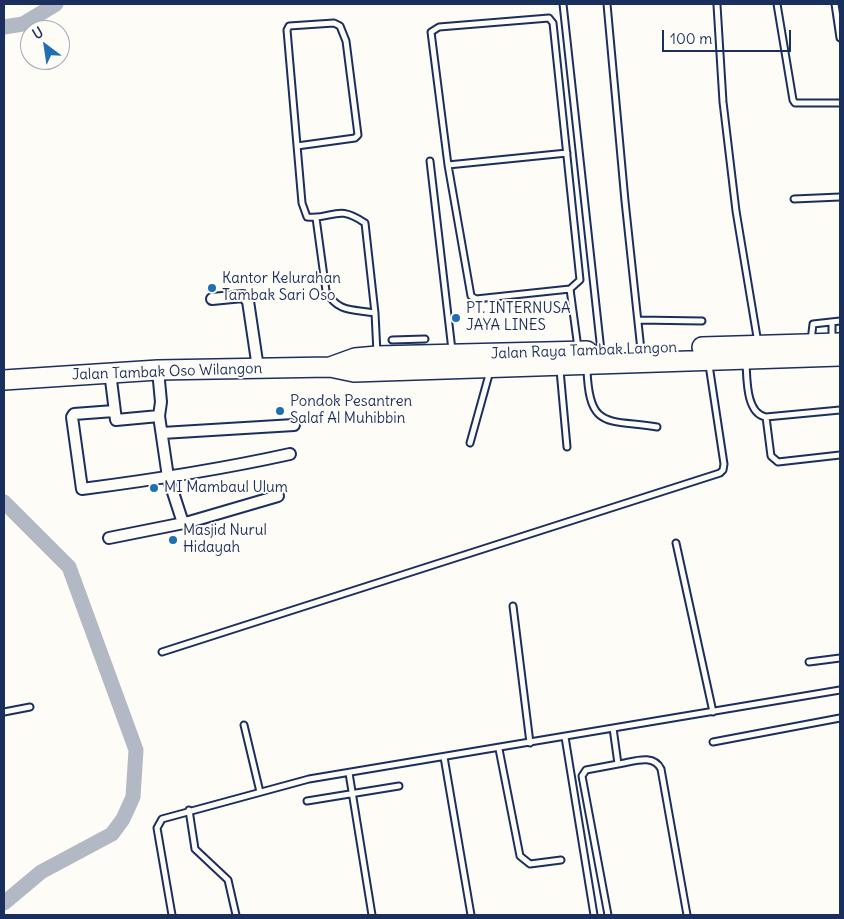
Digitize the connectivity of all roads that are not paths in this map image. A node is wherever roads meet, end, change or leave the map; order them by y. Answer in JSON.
{"nodes":[{"id":1,"x":563,"y":4,"type":"edge"},
{"id":2,"x":607,"y":4,"type":"edge"},
{"id":3,"x":777,"y":4,"type":"edge"},
{"id":4,"x":835,"y":4,"type":"edge"},
{"id":5,"x":717,"y":5,"type":"dead end"},
{"id":6,"x":840,"y":38,"type":"edge"},
{"id":7,"x":840,"y":103,"type":"edge"},
{"id":8,"x":297,"y":146,"type":"junction"},
{"id":9,"x":567,"y":153,"type":"junction"},
{"id":10,"x":430,"y":162,"type":"dead end"},
{"id":11,"x":448,"y":165,"type":"junction"},
{"id":12,"x":840,"y":197,"type":"edge"},
{"id":13,"x":794,"y":199,"type":"dead end"},
{"id":14,"x":316,"y":218,"type":"junction"},
{"id":15,"x":570,"y":289,"type":"junction"},
{"id":16,"x":212,"y":299,"type":"dead end"},
{"id":17,"x":375,"y":313,"type":"junction"},
{"id":18,"x":638,"y":320,"type":"junction"},
{"id":19,"x":702,"y":321,"type":"dead end"},
{"id":20,"x":840,"y":321,"type":"edge"},
{"id":21,"x":832,"y":322,"type":"junction"},
{"id":22,"x":392,"y":340,"type":"dead end"},
{"id":23,"x":426,"y":340,"type":"dead end"},
{"id":24,"x":811,"y":344,"type":"junction"},
{"id":25,"x":641,"y":350,"type":"junction"},
{"id":26,"x":835,"y":350,"type":"edge"},
{"id":27,"x":750,"y":351,"type":"junction"},
{"id":28,"x":707,"y":353,"type":"junction"},
{"id":29,"x":586,"y":356,"type":"junction"},
{"id":30,"x":453,"y":362,"type":"junction"},
{"id":31,"x":378,"y":364,"type":"junction"},
{"id":32,"x":560,"y":364,"type":"junction"},
{"id":33,"x":491,"y":367,"type":"junction"},
{"id":34,"x":258,"y":368,"type":"junction"},
{"id":35,"x":158,"y":370,"type":"junction"},
{"id":36,"x":110,"y":372,"type":"junction"},
{"id":37,"x":10,"y":380,"type":"edge"},
{"id":38,"x":840,"y":410,"type":"edge"},
{"id":39,"x":114,"y":411,"type":"junction"},
{"id":40,"x":159,"y":416,"type":"junction"},
{"id":41,"x":766,"y":417,"type":"junction"},
{"id":42,"x":294,"y":425,"type":"dead end"},
{"id":43,"x":657,"y":427,"type":"dead end"},
{"id":44,"x":162,"y":433,"type":"junction"},
{"id":45,"x":470,"y":443,"type":"dead end"},
{"id":46,"x":567,"y":447,"type":"dead end"},
{"id":47,"x":290,"y":454,"type":"dead end"},
{"id":48,"x":840,"y":455,"type":"edge"},
{"id":49,"x":168,"y":477,"type":"junction"},
{"id":50,"x":278,"y":496,"type":"dead end"},
{"id":51,"x":182,"y":523,"type":"junction"},
{"id":52,"x":109,"y":538,"type":"dead end"},
{"id":53,"x":676,"y":543,"type":"dead end"},
{"id":54,"x":513,"y":606,"type":"dead end"},
{"id":55,"x":162,"y":652,"type":"dead end"},
{"id":56,"x":840,"y":658,"type":"edge"},
{"id":57,"x":809,"y":662,"type":"dead end"},
{"id":58,"x":840,"y":690,"type":"edge"},
{"id":59,"x":30,"y":708,"type":"dead end"},
{"id":60,"x":4,"y":712,"type":"edge"},
{"id":61,"x":713,"y":712,"type":"junction"},
{"id":62,"x":840,"y":718,"type":"edge"},
{"id":63,"x":244,"y":725,"type":"dead end"},
{"id":64,"x":613,"y":728,"type":"junction"},
{"id":65,"x":565,"y":737,"type":"junction"},
{"id":66,"x":713,"y":742,"type":"dead end"},
{"id":67,"x":530,"y":743,"type":"junction"},
{"id":68,"x":499,"y":749,"type":"junction"},
{"id":69,"x":444,"y":757,"type":"junction"},
{"id":70,"x":618,"y":764,"type":"junction"},
{"id":71,"x":349,"y":773,"type":"junction"},
{"id":72,"x":399,"y":786,"type":"dead end"},
{"id":73,"x":260,"y":792,"type":"junction"},
{"id":74,"x":352,"y":792,"type":"junction"},
{"id":75,"x":307,"y":800,"type":"dead end"},
{"id":76,"x":189,"y":810,"type":"junction"},
{"id":77,"x":561,"y":860,"type":"dead end"},
{"id":78,"x":172,"y":915,"type":"edge"},
{"id":79,"x":236,"y":915,"type":"edge"},
{"id":80,"x":372,"y":915,"type":"edge"},
{"id":81,"x":471,"y":915,"type":"edge"},
{"id":82,"x":594,"y":915,"type":"edge"},
{"id":83,"x":608,"y":915,"type":"edge"},
{"id":84,"x":687,"y":915,"type":"edge"}],
"edges":[{"from":1,"to":29,"type":"lane"},
{"from":2,"to":18,"type":"lane"},
{"from":3,"to":7,"type":"lane"},
{"from":4,"to":6,"type":"lane"},
{"from":5,"to":27,"type":"lane"},
{"from":8,"to":8,"type":"lane"},
{"from":8,"to":14,"type":"lane"},
{"from":9,"to":11,"type":"lane"},
{"from":9,"to":11,"type":"lane"},
{"from":9,"to":15,"type":"lane"},
{"from":10,"to":30,"type":"lane"},
{"from":11,"to":15,"type":"lane"},
{"from":12,"to":13,"type":"lane"},
{"from":14,"to":17,"type":"lane"},
{"from":14,"to":17,"type":"lane"},
{"from":15,"to":29,"type":"lane"},
{"from":16,"to":34,"type":"street"},
{"from":17,"to":31,"type":"lane"},
{"from":18,"to":19,"type":"lane"},
{"from":18,"to":25,"type":"lane"},
{"from":20,"to":21,"type":"lane"},
{"from":21,"to":24,"type":"lane"},
{"from":21,"to":26,"type":"lane"},
{"from":22,"to":23,"type":"lane"},
{"from":24,"to":26,"type":"highway"},
{"from":24,"to":27,"type":"highway"},
{"from":25,"to":28,"type":"highway","name":"Jalan Raya Tambak Langon"},
{"from":25,"to":29,"type":"highway","name":"Jalan Raya Tambak Langon"},
{"from":26,"to":27,"type":"highway"},
{"from":27,"to":28,"type":"highway"},
{"from":27,"to":41,"type":"lane"},
{"from":28,"to":29,"type":"highway"},
{"from":28,"to":55,"type":"lane"},
{"from":29,"to":30,"type":"highway","name":"Jalan Raya Tambak Langon"},
{"from":29,"to":32,"type":"highway"},
{"from":29,"to":43,"type":"lane"},
{"from":30,"to":31,"type":"highway","name":"Jalan Tambak Oso Wilangon"},
{"from":30,"to":33,"type":"highway"},
{"from":31,"to":34,"type":"highway","name":"Jalan Tambak Oso Wilangon"},
{"from":32,"to":33,"type":"highway"},
{"from":32,"to":46,"type":"lane"},
{"from":33,"to":45,"type":"lane"},
{"from":34,"to":35,"type":"highway","name":"Jalan Tambak Oso Wilangon"},
{"from":35,"to":36,"type":"highway","name":"Jalan Tambak Oso Wilangon"},
{"from":35,"to":40,"type":"street"},
{"from":36,"to":37,"type":"highway","name":"Jalan Tambak Oso Wilangon"},
{"from":36,"to":39,"type":"street"},
{"from":38,"to":41,"type":"lane"},
{"from":39,"to":40,"type":"street"},
{"from":39,"to":49,"type":"street"},
{"from":40,"to":44,"type":"street"},
{"from":41,"to":48,"type":"lane"},
{"from":42,"to":44,"type":"street"},
{"from":44,"to":49,"type":"street"},
{"from":47,"to":49,"type":"street"},
{"from":49,"to":51,"type":"street"},
{"from":50,"to":51,"type":"street"},
{"from":51,"to":52,"type":"street"},
{"from":53,"to":61,"type":"lane"},
{"from":54,"to":67,"type":"lane"},
{"from":56,"to":57,"type":"lane"},
{"from":58,"to":61,"type":"lane"},
{"from":59,"to":60,"type":"lane"},
{"from":61,"to":64,"type":"lane"},
{"from":62,"to":66,"type":"lane"},
{"from":63,"to":73,"type":"lane"},
{"from":64,"to":65,"type":"lane"},
{"from":64,"to":70,"type":"lane"},
{"from":65,"to":67,"type":"lane"},
{"from":65,"to":82,"type":"lane"},
{"from":67,"to":68,"type":"lane"},
{"from":68,"to":69,"type":"lane"},
{"from":68,"to":77,"type":"lane"},
{"from":69,"to":71,"type":"lane"},
{"from":69,"to":81,"type":"lane"},
{"from":70,"to":83,"type":"lane"},
{"from":70,"to":84,"type":"lane"},
{"from":71,"to":73,"type":"lane"},
{"from":71,"to":74,"type":"lane"},
{"from":72,"to":74,"type":"lane"},
{"from":73,"to":76,"type":"lane"},
{"from":74,"to":75,"type":"lane"},
{"from":74,"to":80,"type":"lane"},
{"from":76,"to":78,"type":"lane"},
{"from":76,"to":79,"type":"lane"}]}
